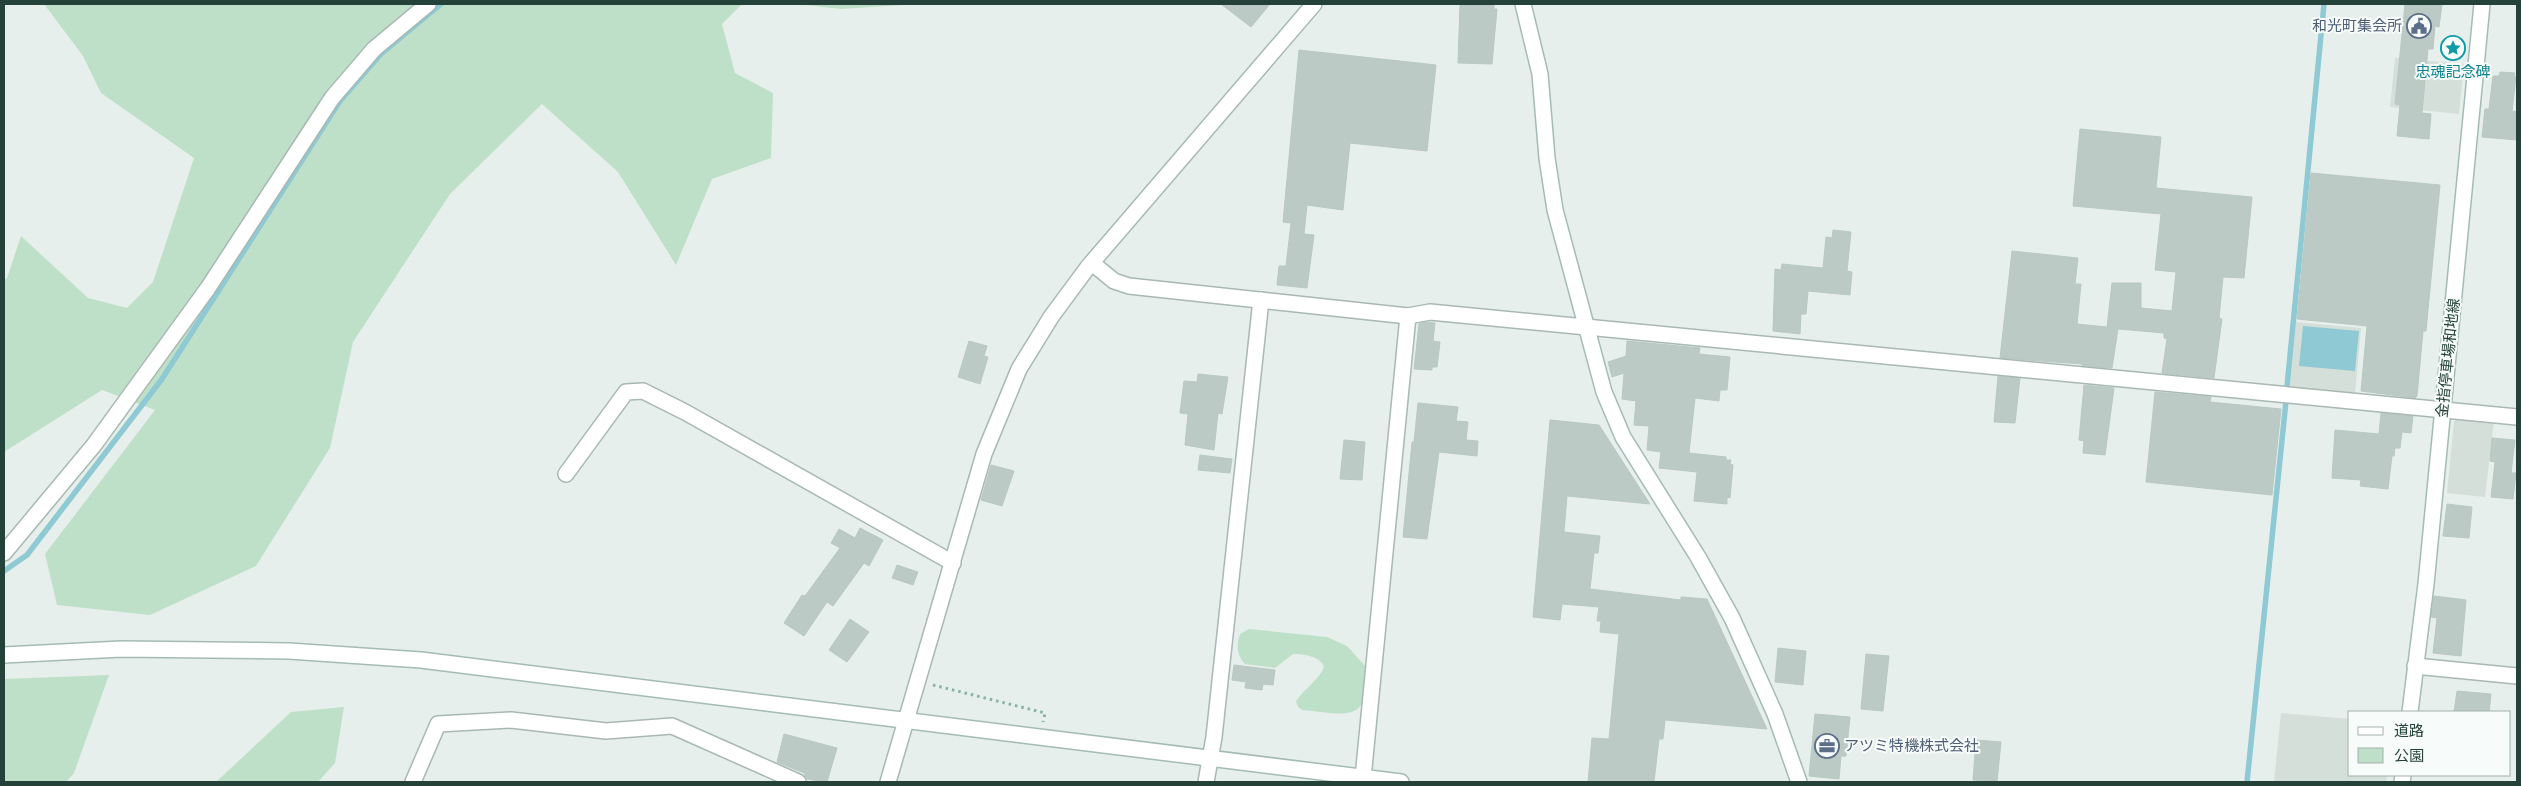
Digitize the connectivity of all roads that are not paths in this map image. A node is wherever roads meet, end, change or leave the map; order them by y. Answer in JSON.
{"nodes":[{"id":1,"x":428,"y":4,"type":"edge"},
{"id":2,"x":1314,"y":4,"type":"edge"},
{"id":3,"x":1523,"y":4,"type":"edge"},
{"id":4,"x":2482,"y":4,"type":"edge"},
{"id":5,"x":1092,"y":263,"type":"junction"},
{"id":6,"x":1261,"y":300,"type":"junction"},
{"id":7,"x":1408,"y":316,"type":"junction"},
{"id":8,"x":1585,"y":328,"type":"junction"},
{"id":9,"x":2443,"y":409,"type":"junction"},
{"id":10,"x":2517,"y":417,"type":"edge"},
{"id":11,"x":566,"y":474,"type":"dead end"},
{"id":12,"x":4,"y":553,"type":"edge"},
{"id":13,"x":953,"y":563,"type":"junction"},
{"id":14,"x":4,"y":655,"type":"edge"},
{"id":15,"x":2415,"y":666,"type":"junction"},
{"id":16,"x":2517,"y":676,"type":"edge"},
{"id":17,"x":2410,"y":711,"type":"edge"},
{"id":18,"x":907,"y":720,"type":"junction"},
{"id":19,"x":1210,"y":758,"type":"junction"},
{"id":20,"x":1363,"y":778,"type":"junction"},
{"id":21,"x":413,"y":782,"type":"edge"},
{"id":22,"x":798,"y":782,"type":"edge"},
{"id":23,"x":888,"y":782,"type":"edge"},
{"id":24,"x":1206,"y":782,"type":"edge"},
{"id":25,"x":1401,"y":782,"type":"edge"},
{"id":26,"x":1799,"y":782,"type":"edge"}],
"edges":[{"from":1,"to":12,"type":"street"},
{"from":2,"to":5,"type":"street"},
{"from":3,"to":8,"type":"street"},
{"from":4,"to":9,"type":"street","name":"金指停車場和地線"},
{"from":5,"to":6,"type":"street"},
{"from":5,"to":13,"type":"street"},
{"from":6,"to":7,"type":"street"},
{"from":6,"to":19,"type":"street"},
{"from":7,"to":8,"type":"street"},
{"from":7,"to":20,"type":"street"},
{"from":8,"to":9,"type":"street"},
{"from":8,"to":26,"type":"street"},
{"from":9,"to":10,"type":"street"},
{"from":9,"to":15,"type":"street","name":"金指停車場和地線"},
{"from":11,"to":13,"type":"street"},
{"from":13,"to":18,"type":"street"},
{"from":14,"to":18,"type":"street"},
{"from":15,"to":16,"type":"street"},
{"from":15,"to":17,"type":"street","name":"金指停車場和地線"},
{"from":18,"to":19,"type":"street"},
{"from":18,"to":23,"type":"street"},
{"from":19,"to":20,"type":"street"},
{"from":19,"to":24,"type":"street"},
{"from":20,"to":25,"type":"street"},
{"from":21,"to":22,"type":"street"}]}
